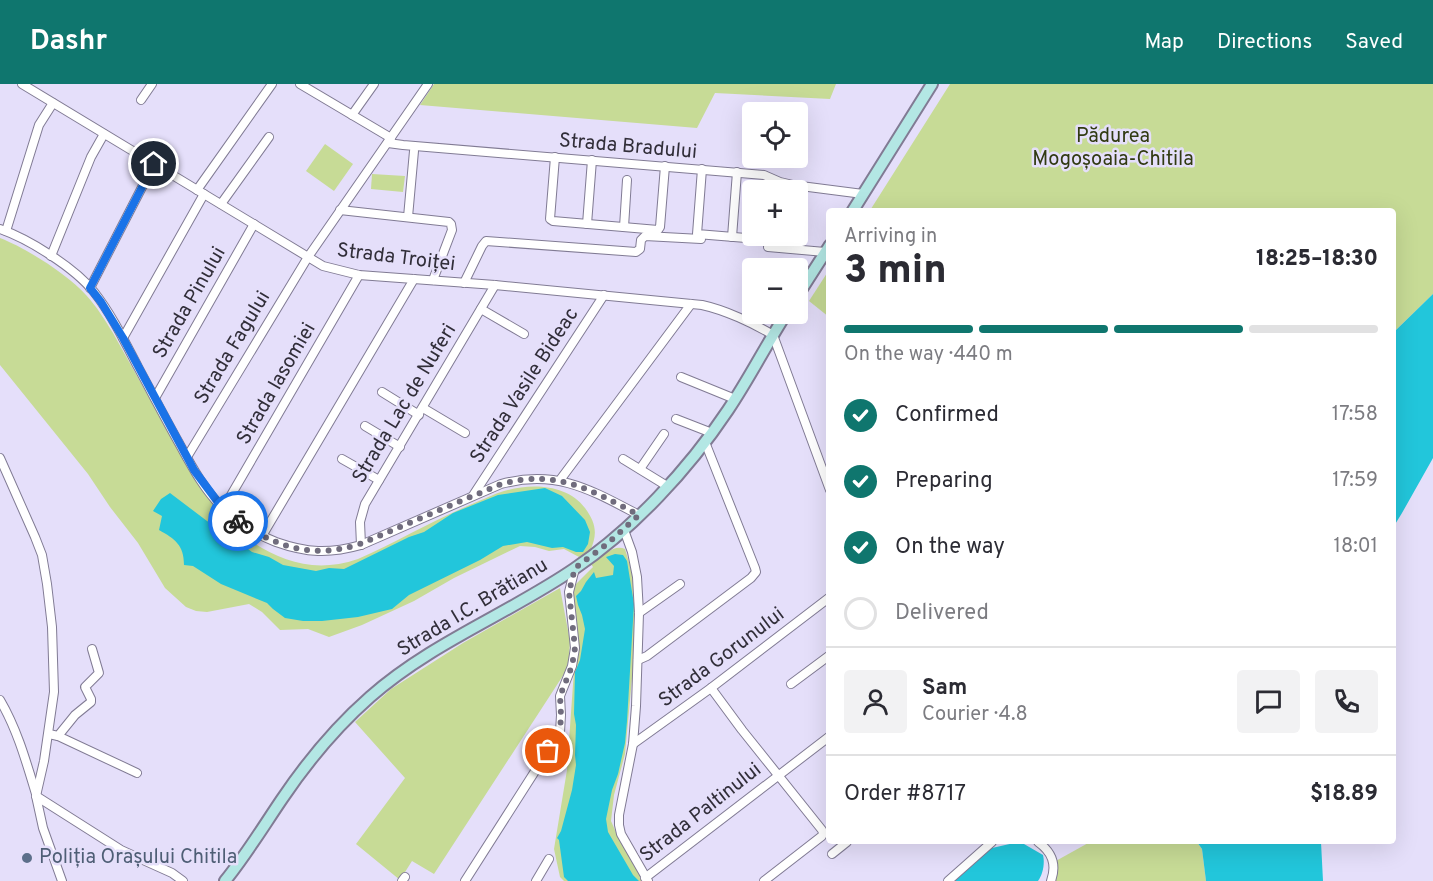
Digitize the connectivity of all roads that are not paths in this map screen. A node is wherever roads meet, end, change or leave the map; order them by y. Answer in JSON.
{"nodes":[{"id":1,"x":22,"y":84,"type":"edge"},
{"id":2,"x":152,"y":84,"type":"edge"},
{"id":3,"x":272,"y":84,"type":"edge"},
{"id":4,"x":300,"y":84,"type":"edge"},
{"id":5,"x":374,"y":84,"type":"edge"},
{"id":6,"x":428,"y":84,"type":"edge"},
{"id":7,"x":932,"y":84,"type":"edge"},
{"id":8,"x":141,"y":100,"type":"dead end"},
{"id":9,"x":53,"y":103,"type":"junction"},
{"id":10,"x":352,"y":116,"type":"junction"},
{"id":11,"x":104,"y":134,"type":"junction"},
{"id":12,"x":269,"y":137,"type":"dead end"},
{"id":13,"x":389,"y":140,"type":"junction"},
{"id":14,"x":414,"y":151,"type":"dead end"},
{"id":15,"x":555,"y":157,"type":"junction"},
{"id":16,"x":592,"y":160,"type":"junction"},
{"id":17,"x":154,"y":164,"type":"junction"},
{"id":18,"x":665,"y":166,"type":"junction"},
{"id":19,"x":702,"y":169,"type":"junction"},
{"id":20,"x":737,"y":172,"type":"junction"},
{"id":21,"x":627,"y":180,"type":"dead end"},
{"id":22,"x":201,"y":192,"type":"junction"},
{"id":23,"x":863,"y":194,"type":"junction"},
{"id":24,"x":221,"y":204,"type":"junction"},
{"id":25,"x":854,"y":208,"type":"edge"},
{"id":26,"x":339,"y":210,"type":"junction"},
{"id":27,"x":408,"y":217,"type":"junction"},
{"id":28,"x":254,"y":224,"type":"junction"},
{"id":29,"x":587,"y":224,"type":"junction"},
{"id":30,"x":624,"y":227,"type":"junction"},
{"id":31,"x":3,"y":230,"type":"edge"},
{"id":32,"x":732,"y":237,"type":"junction"},
{"id":33,"x":742,"y":238,"type":"edge"},
{"id":34,"x":701,"y":239,"type":"dead end"},
{"id":35,"x":768,"y":247,"type":"dead end"},
{"id":36,"x":826,"y":249,"type":"edge"},
{"id":37,"x":826,"y":251,"type":"edge"},
{"id":38,"x":51,"y":256,"type":"junction"},
{"id":39,"x":308,"y":257,"type":"junction"},
{"id":40,"x":359,"y":274,"type":"junction"},
{"id":41,"x":414,"y":279,"type":"junction"},
{"id":42,"x":808,"y":279,"type":"edge"},
{"id":43,"x":433,"y":280,"type":"junction"},
{"id":44,"x":464,"y":283,"type":"junction"},
{"id":45,"x":495,"y":285,"type":"junction"},
{"id":46,"x":90,"y":288,"type":"junction"},
{"id":47,"x":604,"y":295,"type":"junction"},
{"id":48,"x":691,"y":304,"type":"junction"},
{"id":49,"x":481,"y":309,"type":"junction"},
{"id":50,"x":780,"y":324,"type":"edge"},
{"id":51,"x":524,"y":334,"type":"dead end"},
{"id":52,"x":773,"y":335,"type":"junction"},
{"id":53,"x":123,"y":338,"type":"junction"},
{"id":54,"x":681,"y":377,"type":"dead end"},
{"id":55,"x":382,"y":392,"type":"dead end"},
{"id":56,"x":154,"y":398,"type":"junction"},
{"id":57,"x":735,"y":399,"type":"junction"},
{"id":58,"x":421,"y":411,"type":"junction"},
{"id":59,"x":676,"y":419,"type":"dead end"},
{"id":60,"x":365,"y":426,"type":"dead end"},
{"id":61,"x":465,"y":433,"type":"dead end"},
{"id":62,"x":712,"y":433,"type":"junction"},
{"id":63,"x":664,"y":434,"type":"dead end"},
{"id":64,"x":705,"y":442,"type":"junction"},
{"id":65,"x":399,"y":447,"type":"junction"},
{"id":66,"x":187,"y":457,"type":"junction"},
{"id":67,"x":0,"y":458,"type":"edge"},
{"id":68,"x":342,"y":459,"type":"dead end"},
{"id":69,"x":623,"y":459,"type":"dead end"},
{"id":70,"x":640,"y":469,"type":"junction"},
{"id":71,"x":826,"y":479,"type":"edge"},
{"id":72,"x":379,"y":480,"type":"junction"},
{"id":73,"x":560,"y":480,"type":"junction"},
{"id":74,"x":667,"y":486,"type":"junction"},
{"id":75,"x":473,"y":495,"type":"junction"},
{"id":76,"x":223,"y":509,"type":"junction"},
{"id":77,"x":639,"y":515,"type":"junction"},
{"id":78,"x":624,"y":530,"type":"junction"},
{"id":79,"x":262,"y":536,"type":"junction"},
{"id":80,"x":360,"y":544,"type":"junction"},
{"id":81,"x":575,"y":568,"type":"junction"},
{"id":82,"x":680,"y":584,"type":"dead end"},
{"id":83,"x":826,"y":600,"type":"edge"},
{"id":84,"x":639,"y":613,"type":"junction"},
{"id":85,"x":92,"y":649,"type":"dead end"},
{"id":86,"x":826,"y":658,"type":"edge"},
{"id":87,"x":638,"y":660,"type":"junction"},
{"id":88,"x":791,"y":684,"type":"dead end"},
{"id":89,"x":711,"y":688,"type":"junction"},
{"id":90,"x":0,"y":700,"type":"edge"},
{"id":91,"x":53,"y":735,"type":"junction"},
{"id":92,"x":826,"y":739,"type":"edge"},
{"id":93,"x":633,"y":744,"type":"junction"},
{"id":94,"x":136,"y":773,"type":"dead end"},
{"id":95,"x":41,"y":774,"type":"junction"},
{"id":96,"x":30,"y":775,"type":"junction"},
{"id":97,"x":778,"y":775,"type":"junction"},
{"id":98,"x":36,"y":796,"type":"junction"},
{"id":99,"x":844,"y":844,"type":"edge"},
{"id":100,"x":990,"y":844,"type":"edge"},
{"id":101,"x":1040,"y":844,"type":"edge"},
{"id":102,"x":832,"y":854,"type":"dead end"},
{"id":103,"x":549,"y":859,"type":"dead end"},
{"id":104,"x":646,"y":879,"type":"edge"},
{"id":105,"x":62,"y":881,"type":"edge"},
{"id":106,"x":183,"y":881,"type":"edge"},
{"id":107,"x":225,"y":881,"type":"edge"},
{"id":108,"x":465,"y":881,"type":"edge"},
{"id":109,"x":536,"y":881,"type":"edge"},
{"id":110,"x":764,"y":881,"type":"edge"},
{"id":111,"x":948,"y":881,"type":"edge"},
{"id":112,"x":1051,"y":881,"type":"edge"}],
"edges":[{"from":1,"to":9,"type":"street","name":"Strada Troiței"},
{"from":2,"to":8,"type":"street"},
{"from":3,"to":22,"type":"street"},
{"from":4,"to":10,"type":"street"},
{"from":5,"to":10,"type":"street"},
{"from":6,"to":13,"type":"street","name":"Strada Fagului"},
{"from":7,"to":23,"type":"main road"},
{"from":9,"to":11,"type":"street","name":"Strada Troiței"},
{"from":9,"to":31,"type":"street"},
{"from":10,"to":13,"type":"street"},
{"from":11,"to":17,"type":"street","name":"Strada Troiței"},
{"from":11,"to":38,"type":"street"},
{"from":12,"to":24,"type":"street"},
{"from":13,"to":15,"type":"street","name":"Strada Bradului"},
{"from":13,"to":26,"type":"street","name":"Strada Fagului"},
{"from":14,"to":27,"type":"street"},
{"from":15,"to":16,"type":"street","name":"Strada Bradului"},
{"from":15,"to":29,"type":"street"},
{"from":16,"to":18,"type":"street","name":"Strada Bradului"},
{"from":16,"to":29,"type":"street"},
{"from":17,"to":22,"type":"street","name":"Strada Troiței"},
{"from":17,"to":46,"type":"street"},
{"from":18,"to":19,"type":"street","name":"Strada Bradului"},
{"from":18,"to":30,"type":"street"},
{"from":19,"to":20,"type":"street","name":"Strada Bradului"},
{"from":19,"to":32,"type":"street"},
{"from":20,"to":23,"type":"street","name":"Strada Bradului"},
{"from":20,"to":32,"type":"street"},
{"from":21,"to":30,"type":"street"},
{"from":22,"to":24,"type":"street","name":"Strada Troiței"},
{"from":22,"to":53,"type":"street"},
{"from":23,"to":25,"type":"main road"},
{"from":24,"to":28,"type":"street","name":"Strada Troiței"},
{"from":26,"to":27,"type":"street"},
{"from":26,"to":39,"type":"street","name":"Strada Fagului"},
{"from":27,"to":43,"type":"street"},
{"from":28,"to":39,"type":"street","name":"Strada Troiței"},
{"from":28,"to":56,"type":"street","name":"Strada Pinului"},
{"from":29,"to":30,"type":"street"},
{"from":31,"to":38,"type":"street"},
{"from":32,"to":33,"type":"street"},
{"from":34,"to":44,"type":"street"},
{"from":35,"to":36,"type":"street"},
{"from":37,"to":42,"type":"main road"},
{"from":38,"to":46,"type":"street"},
{"from":39,"to":40,"type":"street","name":"Strada Troiței"},
{"from":39,"to":66,"type":"street","name":"Strada Fagului"},
{"from":40,"to":41,"type":"street","name":"Strada Troiței"},
{"from":40,"to":76,"type":"street","name":"Strada Iasomiei"},
{"from":41,"to":43,"type":"street","name":"Strada Troiței"},
{"from":41,"to":79,"type":"street"},
{"from":43,"to":44,"type":"street","name":"Strada Troiței"},
{"from":44,"to":45,"type":"street","name":"Strada Troiței"},
{"from":45,"to":47,"type":"street","name":"Strada Troiței"},
{"from":45,"to":49,"type":"street","name":"Strada Lac de Nuferi"},
{"from":46,"to":53,"type":"street"},
{"from":47,"to":48,"type":"street","name":"Strada Troiței"},
{"from":47,"to":75,"type":"street","name":"Strada Vasile Bideac"},
{"from":48,"to":52,"type":"street","name":"Strada Troiței"},
{"from":48,"to":73,"type":"street"},
{"from":49,"to":51,"type":"street"},
{"from":49,"to":58,"type":"street","name":"Strada Lac de Nuferi"},
{"from":50,"to":52,"type":"main road","name":"Strada I.C. Brătianu"},
{"from":52,"to":57,"type":"main road","name":"Strada I.C. Brătianu"},
{"from":52,"to":71,"type":"street"},
{"from":53,"to":56,"type":"street"},
{"from":54,"to":57,"type":"street"},
{"from":55,"to":58,"type":"street"},
{"from":56,"to":66,"type":"street"},
{"from":57,"to":62,"type":"main road","name":"Strada I.C. Brătianu"},
{"from":58,"to":61,"type":"street"},
{"from":58,"to":65,"type":"street","name":"Strada Lac de Nuferi"},
{"from":59,"to":62,"type":"street"},
{"from":60,"to":65,"type":"street"},
{"from":62,"to":64,"type":"main road","name":"Strada I.C. Brătianu"},
{"from":63,"to":70,"type":"street"},
{"from":64,"to":74,"type":"main road","name":"Strada I.C. Brătianu"},
{"from":64,"to":87,"type":"street"},
{"from":65,"to":72,"type":"street","name":"Strada Lac de Nuferi"},
{"from":66,"to":76,"type":"street"},
{"from":67,"to":91,"type":"street"},
{"from":68,"to":72,"type":"street"},
{"from":69,"to":70,"type":"street"},
{"from":70,"to":74,"type":"street"},
{"from":72,"to":80,"type":"street","name":"Strada Lac de Nuferi"},
{"from":73,"to":75,"type":"street"},
{"from":73,"to":77,"type":"street"},
{"from":74,"to":77,"type":"main road","name":"Strada I.C. Brătianu"},
{"from":75,"to":80,"type":"street"},
{"from":76,"to":79,"type":"street"},
{"from":77,"to":78,"type":"main road","name":"Strada I.C. Brătianu"},
{"from":78,"to":81,"type":"main road","name":"Strada I.C. Brătianu"},
{"from":78,"to":84,"type":"street"},
{"from":79,"to":80,"type":"street"},
{"from":81,"to":107,"type":"main road","name":"Strada I.C. Brătianu"},
{"from":81,"to":108,"type":"street"},
{"from":82,"to":84,"type":"street"},
{"from":83,"to":89,"type":"street","name":"Strada Gorunului"},
{"from":84,"to":87,"type":"street"},
{"from":85,"to":91,"type":"street"},
{"from":86,"to":88,"type":"street"},
{"from":87,"to":93,"type":"street"},
{"from":89,"to":93,"type":"street","name":"Strada Gorunului"},
{"from":89,"to":97,"type":"street"},
{"from":90,"to":96,"type":"street"},
{"from":91,"to":94,"type":"street"},
{"from":91,"to":95,"type":"street"},
{"from":92,"to":97,"type":"street","name":"Strada Paltinului"},
{"from":93,"to":104,"type":"street"},
{"from":95,"to":96,"type":"street"},
{"from":95,"to":98,"type":"street"},
{"from":96,"to":98,"type":"street"},
{"from":97,"to":104,"type":"street","name":"Strada Paltinului"},
{"from":97,"to":110,"type":"street"},
{"from":98,"to":105,"type":"street"},
{"from":98,"to":106,"type":"street"},
{"from":99,"to":102,"type":"street"},
{"from":100,"to":111,"type":"street"},
{"from":101,"to":112,"type":"street"},
{"from":103,"to":109,"type":"street"}]}
